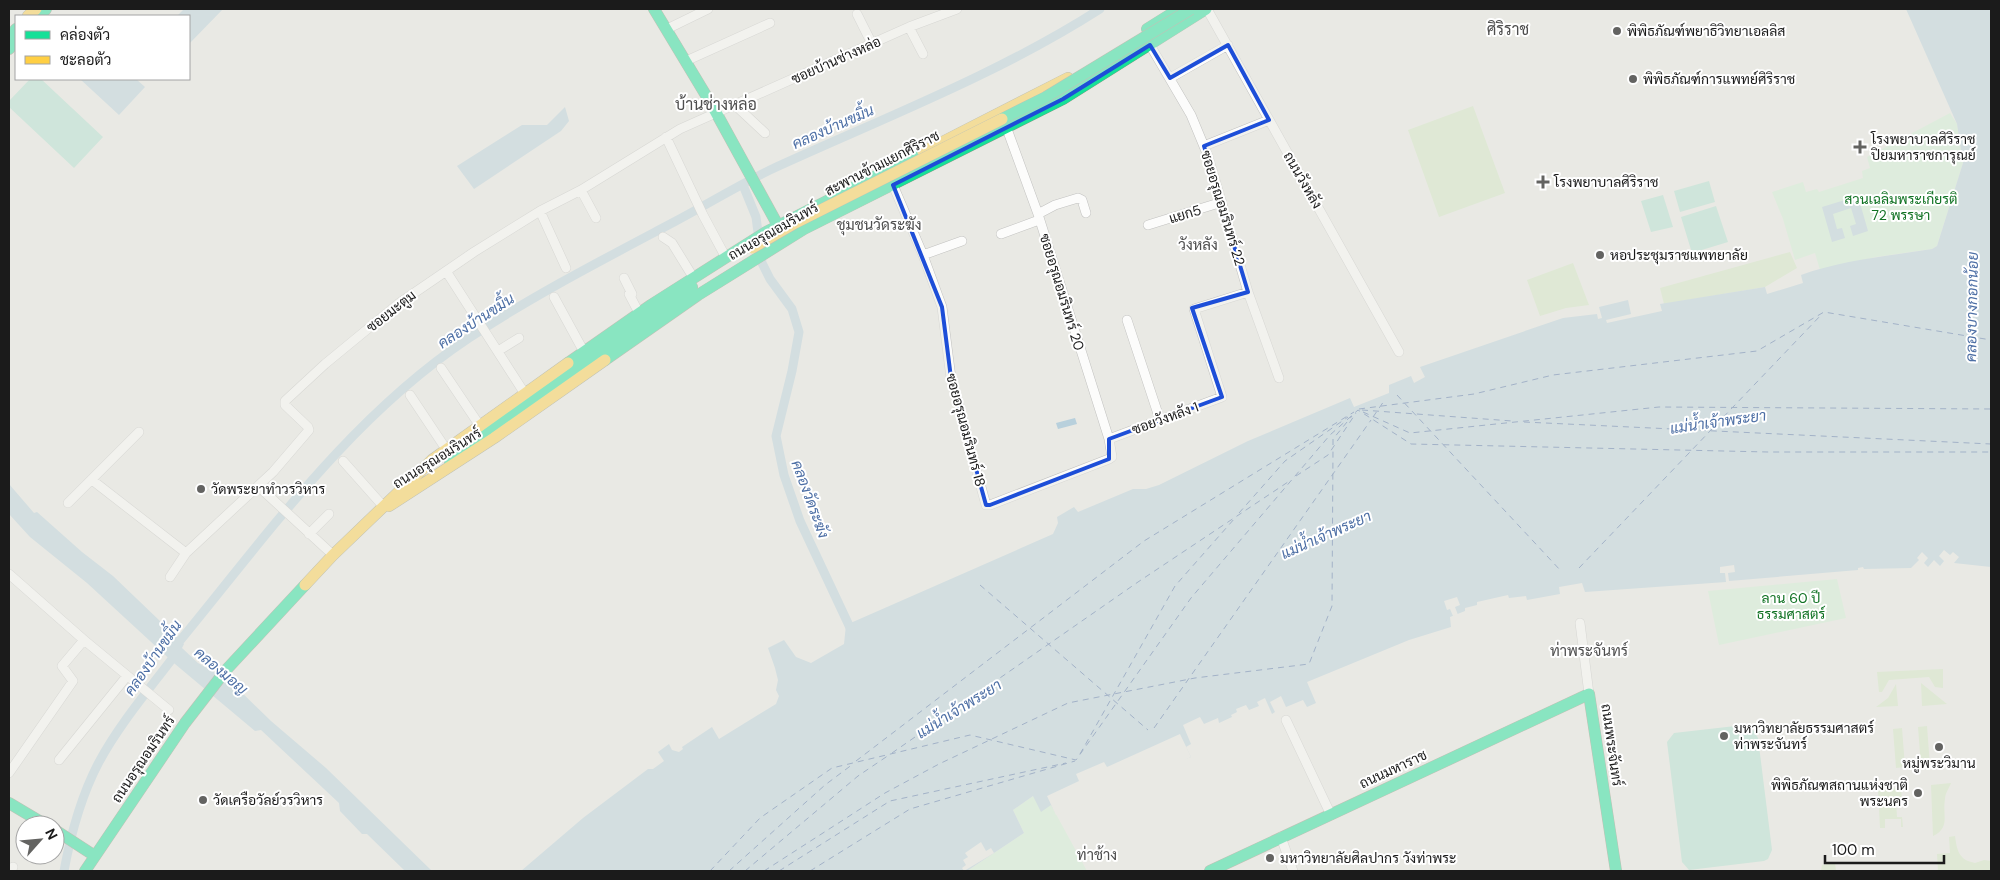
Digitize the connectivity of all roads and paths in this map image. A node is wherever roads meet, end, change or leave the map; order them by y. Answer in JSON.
{"nodes":[{"id":1,"x":654,"y":9,"type":"edge"},
{"id":2,"x":708,"y":9,"type":"edge"},
{"id":3,"x":957,"y":9,"type":"edge"},
{"id":4,"x":1179,"y":9,"type":"edge"},
{"id":5,"x":1191,"y":9,"type":"edge"},
{"id":6,"x":1207,"y":9,"type":"edge"},
{"id":7,"x":857,"y":14,"type":"dead end"},
{"id":8,"x":770,"y":23,"type":"dead end"},
{"id":9,"x":909,"y":27,"type":"junction"},
{"id":10,"x":667,"y":30,"type":"junction"},
{"id":11,"x":872,"y":44,"type":"junction"},
{"id":12,"x":1150,"y":45,"type":"junction"},
{"id":13,"x":1228,"y":45,"type":"junction"},
{"id":14,"x":923,"y":54,"type":"dead end"},
{"id":15,"x":686,"y":62,"type":"junction"},
{"id":16,"x":1170,"y":78,"type":"junction"},
{"id":17,"x":735,"y":105,"type":"junction"},
{"id":18,"x":715,"y":112,"type":"junction"},
{"id":19,"x":1269,"y":120,"type":"junction"},
{"id":20,"x":1007,"y":129,"type":"junction"},
{"id":21,"x":765,"y":133,"type":"dead end"},
{"id":22,"x":666,"y":137,"type":"junction"},
{"id":23,"x":1204,"y":146,"type":"junction"},
{"id":24,"x":886,"y":170,"type":"junction"},
{"id":25,"x":893,"y":185,"type":"junction"},
{"id":26,"x":581,"y":190,"type":"junction"},
{"id":27,"x":1222,"y":202,"type":"junction"},
{"id":28,"x":540,"y":211,"type":"junction"},
{"id":29,"x":1086,"y":213,"type":"dead end"},
{"id":30,"x":1038,"y":217,"type":"junction"},
{"id":31,"x":596,"y":218,"type":"dead end"},
{"id":32,"x":778,"y":225,"type":"junction"},
{"id":33,"x":1148,"y":225,"type":"dead end"},
{"id":34,"x":1001,"y":234,"type":"dead end"},
{"id":35,"x":663,"y":236,"type":"dead end"},
{"id":36,"x":785,"y":239,"type":"junction"},
{"id":37,"x":962,"y":241,"type":"dead end"},
{"id":38,"x":923,"y":255,"type":"junction"},
{"id":39,"x":726,"y":256,"type":"junction"},
{"id":40,"x":566,"y":268,"type":"dead end"},
{"id":41,"x":446,"y":271,"type":"junction"},
{"id":42,"x":692,"y":277,"type":"junction"},
{"id":43,"x":624,"y":278,"type":"dead end"},
{"id":44,"x":1248,"y":292,"type":"junction"},
{"id":45,"x":554,"y":297,"type":"dead end"},
{"id":46,"x":639,"y":313,"type":"junction"},
{"id":47,"x":1127,"y":320,"type":"dead end"},
{"id":48,"x":519,"y":338,"type":"dead end"},
{"id":49,"x":498,"y":351,"type":"junction"},
{"id":50,"x":584,"y":352,"type":"junction"},
{"id":51,"x":1399,"y":352,"type":"dead end"},
{"id":52,"x":441,"y":368,"type":"dead end"},
{"id":53,"x":1279,"y":378,"type":"dead end"},
{"id":54,"x":525,"y":394,"type":"junction"},
{"id":55,"x":410,"y":395,"type":"dead end"},
{"id":56,"x":1160,"y":420,"type":"junction"},
{"id":57,"x":480,"y":426,"type":"junction"},
{"id":58,"x":140,"y":432,"type":"dead end"},
{"id":59,"x":1109,"y":439,"type":"junction"},
{"id":60,"x":472,"y":443,"type":"junction"},
{"id":61,"x":446,"y":449,"type":"junction"},
{"id":62,"x":1112,"y":457,"type":"joint"},
{"id":63,"x":342,"y":461,"type":"dead end"},
{"id":64,"x":418,"y":472,"type":"junction"},
{"id":65,"x":92,"y":480,"type":"junction"},
{"id":66,"x":426,"y":484,"type":"junction"},
{"id":67,"x":258,"y":486,"type":"junction"},
{"id":68,"x":68,"y":503,"type":"dead end"},
{"id":69,"x":379,"y":510,"type":"junction"},
{"id":70,"x":329,"y":514,"type":"dead end"},
{"id":71,"x":309,"y":534,"type":"junction"},
{"id":72,"x":186,"y":554,"type":"junction"},
{"id":73,"x":333,"y":555,"type":"junction"},
{"id":74,"x":9,"y":574,"type":"edge"},
{"id":75,"x":170,"y":577,"type":"dead end"},
{"id":76,"x":1580,"y":623,"type":"dead end"},
{"id":77,"x":84,"y":640,"type":"junction"},
{"id":78,"x":127,"y":676,"type":"junction"},
{"id":79,"x":1589,"y":691,"type":"junction"},
{"id":80,"x":169,"y":710,"type":"dead end"},
{"id":81,"x":1286,"y":720,"type":"dead end"},
{"id":82,"x":59,"y":760,"type":"dead end"},
{"id":83,"x":9,"y":773,"type":"edge"},
{"id":84,"x":9,"y":803,"type":"edge"},
{"id":85,"x":1331,"y":814,"type":"junction"},
{"id":86,"x":29,"y":815,"type":"edge"},
{"id":87,"x":65,"y":837,"type":"edge"},
{"id":88,"x":1281,"y":837,"type":"junction"},
{"id":89,"x":95,"y":856,"type":"junction"},
{"id":90,"x":85,"y":871,"type":"edge"},
{"id":91,"x":1210,"y":871,"type":"edge"},
{"id":92,"x":1293,"y":871,"type":"edge"},
{"id":93,"x":1616,"y":871,"type":"edge"}],
"edges":[{"from":1,"to":10,"type":"main road"},
{"from":2,"to":10,"type":"street"},
{"from":3,"to":9,"type":"street","name":"ซอยบ้านช่างหล่อ"},
{"from":4,"to":24,"type":"main road","name":"ถนนอรุณอมรินทร์"},
{"from":5,"to":60,"type":"main road","name":"สะพานข้ามแยกศิริราช","bridge":true},
{"from":6,"to":12,"type":"main road","name":"ถนนอรุณอมรินทร์"},
{"from":6,"to":13,"type":"street","name":"ถนนวังหลัง"},
{"from":7,"to":11,"type":"street"},
{"from":8,"to":15,"type":"street"},
{"from":9,"to":11,"type":"street","name":"ซอยบ้านช่างหล่อ"},
{"from":9,"to":14,"type":"street"},
{"from":10,"to":15,"type":"main road"},
{"from":11,"to":17,"type":"street","name":"ซอยบ้านช่างหล่อ"},
{"from":12,"to":16,"type":"street","name":"ซอยอรุณอมรินทร์ 22"},
{"from":12,"to":20,"type":"main road","name":"ถนนอรุณอมรินทร์"},
{"from":13,"to":16,"type":"street"},
{"from":13,"to":19,"type":"street","name":"ถนนวังหลัง"},
{"from":15,"to":18,"type":"main road"},
{"from":16,"to":23,"type":"street","name":"ซอยอรุณอมรินทร์ 22"},
{"from":17,"to":18,"type":"street","name":"ซอยบ้านช่างหล่อ"},
{"from":17,"to":21,"type":"street"},
{"from":18,"to":22,"type":"street","name":"ซอยมะตูม"},
{"from":18,"to":32,"type":"main road"},
{"from":19,"to":23,"type":"street"},
{"from":19,"to":51,"type":"street","name":"ถนนวังหลัง"},
{"from":20,"to":25,"type":"main road","name":"ถนนอรุณอมรินทร์"},
{"from":20,"to":30,"type":"street","name":"ซอยอรุณอมรินทร์ 20"},
{"from":22,"to":26,"type":"street","name":"ซอยมะตูม"},
{"from":22,"to":39,"type":"street"},
{"from":23,"to":27,"type":"street","name":"ซอยอรุณอมรินทร์ 22"},
{"from":24,"to":25,"type":"main road"},
{"from":24,"to":32,"type":"main road","name":"ถนนอรุณอมรินทร์"},
{"from":25,"to":36,"type":"main road","name":"ถนนอรุณอมรินทร์"},
{"from":25,"to":38,"type":"street","name":"ซอยอรุณอมรินทร์ 18"},
{"from":26,"to":28,"type":"street","name":"ซอยมะตูม"},
{"from":26,"to":31,"type":"street"},
{"from":27,"to":33,"type":"street","name":"แยก5"},
{"from":27,"to":44,"type":"street","name":"ซอยอรุณอมรินทร์ 22"},
{"from":28,"to":40,"type":"street"},
{"from":28,"to":41,"type":"street","name":"ซอยมะตูม"},
{"from":29,"to":30,"type":"street"},
{"from":30,"to":34,"type":"street"},
{"from":30,"to":59,"type":"street","name":"ซอยอรุณอมรินทร์ 20"},
{"from":32,"to":36,"type":"main road"},
{"from":32,"to":39,"type":"main road","name":"ถนนอรุณอมรินทร์"},
{"from":35,"to":42,"type":"street"},
{"from":36,"to":66,"type":"main road","name":"ถนนอรุณอมรินทร์"},
{"from":37,"to":38,"type":"street"},
{"from":38,"to":62,"type":"street","name":"ซอยอรุณอมรินทร์ 18"},
{"from":39,"to":42,"type":"main road","name":"ถนนอรุณอมรินทร์"},
{"from":41,"to":49,"type":"street"},
{"from":41,"to":67,"type":"street","name":"ซอยมะตูม"},
{"from":42,"to":46,"type":"main road","name":"ถนนอรุณอมรินทร์"},
{"from":43,"to":46,"type":"street"},
{"from":44,"to":53,"type":"street","name":"ซอยอรุณอมรินทร์ 22"},
{"from":44,"to":56,"type":"street","name":"ซอยวังหลัง 1"},
{"from":45,"to":50,"type":"street"},
{"from":46,"to":50,"type":"main road","name":"ถนนอรุณอมรินทร์"},
{"from":47,"to":56,"type":"street"},
{"from":48,"to":49,"type":"street"},
{"from":49,"to":54,"type":"street"},
{"from":50,"to":54,"type":"main road","name":"ถนนอรุณอมรินทร์"},
{"from":52,"to":57,"type":"street"},
{"from":54,"to":57,"type":"main road","name":"ถนนอรุณอมรินทร์"},
{"from":55,"to":61,"type":"street"},
{"from":56,"to":59,"type":"street","name":"ซอยวังหลัง 1"},
{"from":57,"to":61,"type":"main road","name":"ถนนอรุณอมรินทร์"},
{"from":58,"to":65,"type":"street"},
{"from":59,"to":62,"type":"street","name":"ซอยอรุณอมรินทร์ 20"},
{"from":60,"to":64,"type":"main road","name":"สะพานข้ามแยกศิริราช"},
{"from":60,"to":66,"type":"main road","name":"สะพานข้ามแยกศิริราช"},
{"from":61,"to":64,"type":"main road","name":"ถนนอรุณอมรินทร์"},
{"from":63,"to":69,"type":"street"},
{"from":64,"to":69,"type":"main road","name":"ถนนอรุณอมรินทร์"},
{"from":65,"to":68,"type":"street"},
{"from":65,"to":72,"type":"street"},
{"from":66,"to":69,"type":"main road","name":"ถนนอรุณอมรินทร์"},
{"from":67,"to":71,"type":"street"},
{"from":67,"to":72,"type":"street","name":"ซอยมะตูม"},
{"from":69,"to":73,"type":"main road","name":"ถนนอรุณอมรินทร์"},
{"from":70,"to":71,"type":"street"},
{"from":71,"to":73,"type":"street"},
{"from":72,"to":75,"type":"street","name":"ซอยมะตูม"},
{"from":73,"to":89,"type":"main road","name":"ถนนอรุณอมรินทร์"},
{"from":74,"to":77,"type":"street"},
{"from":76,"to":79,"type":"street","name":"ถนนพระจันทร์"},
{"from":77,"to":78,"type":"street"},
{"from":77,"to":83,"type":"street"},
{"from":78,"to":80,"type":"street"},
{"from":78,"to":82,"type":"street"},
{"from":79,"to":85,"type":"main road","name":"ถนนมหาราช"},
{"from":79,"to":93,"type":"main road","name":"ถนนพระจันทร์"},
{"from":81,"to":85,"type":"street"},
{"from":84,"to":86,"type":"main road"},
{"from":85,"to":88,"type":"main road","name":"ถนนมหาราช"},
{"from":87,"to":89,"type":"main road"},
{"from":88,"to":91,"type":"main road","name":"ถนนมหาราช"},
{"from":88,"to":92,"type":"street"},
{"from":89,"to":90,"type":"main road","name":"ถนนอรุณอมรินทร์"}]}
